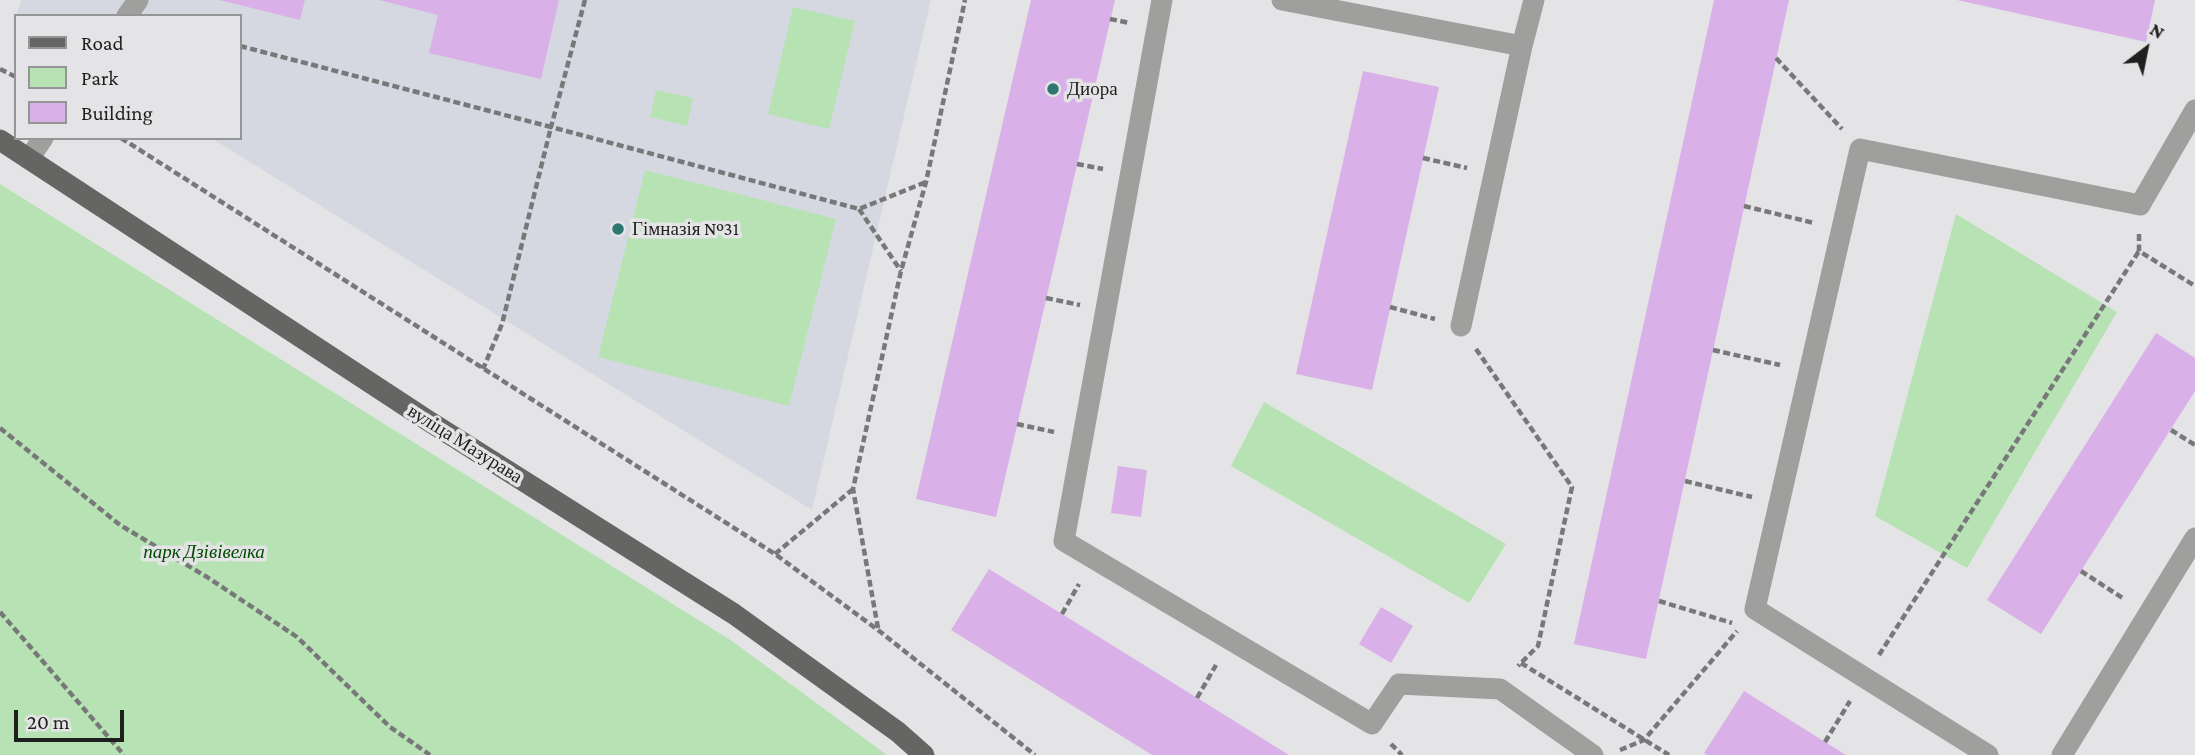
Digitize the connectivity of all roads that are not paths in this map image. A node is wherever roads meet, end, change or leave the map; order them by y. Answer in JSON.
{"nodes":[{"id":1,"x":1161,"y":0,"type":"edge"},
{"id":2,"x":1282,"y":0,"type":"edge"},
{"id":3,"x":1534,"y":0,"type":"edge"},
{"id":4,"x":1521,"y":46,"type":"junction"},
{"id":5,"x":2195,"y":110,"type":"edge"},
{"id":6,"x":0,"y":140,"type":"edge"},
{"id":7,"x":42,"y":140,"type":"edge"},
{"id":8,"x":29,"y":159,"type":"junction"},
{"id":9,"x":1461,"y":326,"type":"road end"},
{"id":10,"x":2193,"y":546,"type":"edge"},
{"id":11,"x":924,"y":755,"type":"edge"},
{"id":12,"x":1593,"y":755,"type":"edge"},
{"id":13,"x":1989,"y":755,"type":"edge"},
{"id":14,"x":2062,"y":755,"type":"edge"}],
"edges":[{"from":1,"to":12,"type":"lane"},
{"from":2,"to":4,"type":"lane"},
{"from":3,"to":4,"type":"lane"},
{"from":4,"to":9,"type":"lane"},
{"from":5,"to":13,"type":"lane"},
{"from":6,"to":8,"type":"main road","name":"вуліца Мазурава"},
{"from":7,"to":8,"type":"lane"},
{"from":8,"to":11,"type":"main road","name":"вуліца Мазурава"},
{"from":10,"to":14,"type":"lane"}]}
